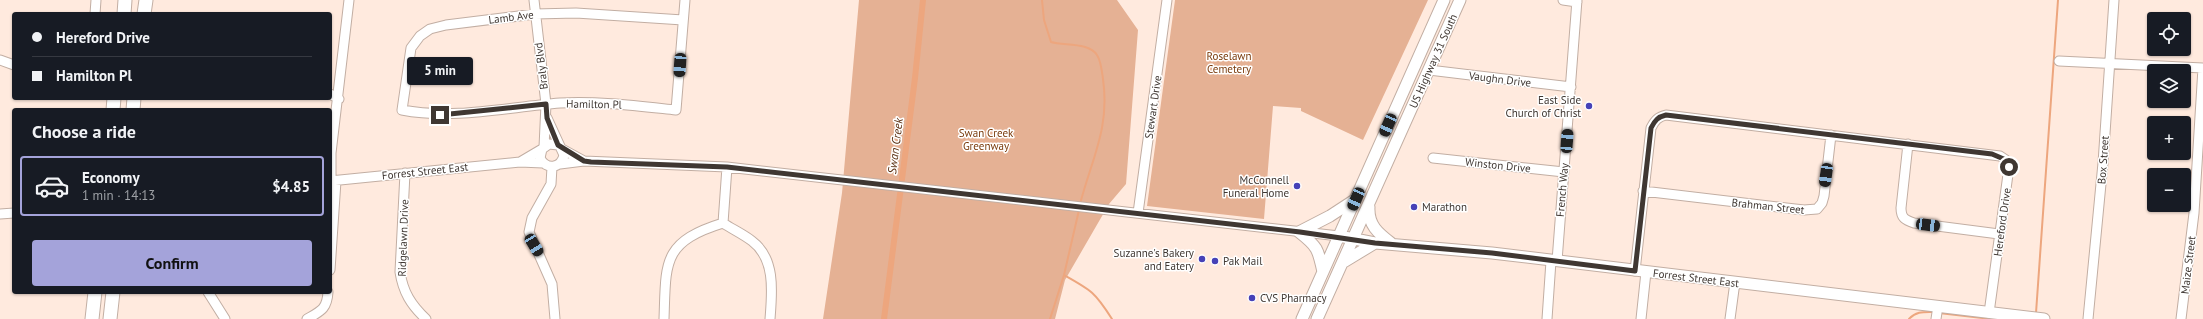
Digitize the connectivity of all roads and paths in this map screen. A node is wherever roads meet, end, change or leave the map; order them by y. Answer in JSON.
{"nodes":[{"id":1,"x":96,"y":0,"type":"edge"},
{"id":2,"x":125,"y":0,"type":"edge"},
{"id":3,"x":146,"y":0,"type":"edge"},
{"id":4,"x":349,"y":0,"type":"edge"},
{"id":5,"x":534,"y":0,"type":"edge"},
{"id":6,"x":685,"y":0,"type":"edge"},
{"id":7,"x":1167,"y":0,"type":"edge"},
{"id":8,"x":1444,"y":0,"type":"edge"},
{"id":9,"x":1460,"y":0,"type":"edge"},
{"id":10,"x":1562,"y":0,"type":"edge"},
{"id":11,"x":2114,"y":0,"type":"edge"},
{"id":12,"x":1577,"y":1,"type":"edge"},
{"id":13,"x":95,"y":12,"type":"edge"},
{"id":14,"x":124,"y":12,"type":"edge"},
{"id":15,"x":144,"y":12,"type":"edge"},
{"id":16,"x":535,"y":14,"type":"junction"},
{"id":17,"x":683,"y":20,"type":"junction"},
{"id":18,"x":0,"y":60,"type":"edge"},
{"id":19,"x":2059,"y":61,"type":"dead end"},
{"id":20,"x":2109,"y":63,"type":"junction"},
{"id":21,"x":12,"y":64,"type":"edge"},
{"id":22,"x":2203,"y":68,"type":"edge"},
{"id":23,"x":1429,"y":70,"type":"junction"},
{"id":24,"x":1571,"y":88,"type":"junction"},
{"id":25,"x":332,"y":95,"type":"edge"},
{"id":26,"x":338,"y":99,"type":"junction"},
{"id":27,"x":546,"y":104,"type":"junction"},
{"id":28,"x":402,"y":110,"type":"joint"},
{"id":29,"x":547,"y":118,"type":"junction"},
{"id":30,"x":1831,"y":135,"type":"junction"},
{"id":31,"x":1908,"y":144,"type":"junction"},
{"id":32,"x":332,"y":145,"type":"edge"},
{"id":33,"x":560,"y":147,"type":"junction"},
{"id":34,"x":543,"y":148,"type":"junction"},
{"id":35,"x":1433,"y":158,"type":"dead end"},
{"id":36,"x":584,"y":161,"type":"junction"},
{"id":37,"x":520,"y":162,"type":"junction"},
{"id":38,"x":552,"y":165,"type":"junction"},
{"id":39,"x":727,"y":167,"type":"junction"},
{"id":40,"x":1564,"y":172,"type":"junction"},
{"id":41,"x":405,"y":173,"type":"junction"},
{"id":42,"x":332,"y":181,"type":"edge"},
{"id":43,"x":1643,"y":191,"type":"junction"},
{"id":44,"x":1356,"y":199,"type":"junction"},
{"id":45,"x":1369,"y":204,"type":"junction"},
{"id":46,"x":12,"y":213,"type":"edge"},
{"id":47,"x":1138,"y":213,"type":"junction"},
{"id":48,"x":0,"y":214,"type":"edge"},
{"id":49,"x":723,"y":223,"type":"junction"},
{"id":50,"x":1300,"y":232,"type":"junction"},
{"id":51,"x":2000,"y":234,"type":"junction"},
{"id":52,"x":1339,"y":236,"type":"junction"},
{"id":53,"x":1352,"y":239,"type":"junction"},
{"id":54,"x":1375,"y":243,"type":"junction"},
{"id":55,"x":1391,"y":244,"type":"junction"},
{"id":56,"x":1554,"y":261,"type":"junction"},
{"id":57,"x":1341,"y":264,"type":"junction"},
{"id":58,"x":1640,"y":271,"type":"junction"},
{"id":59,"x":1323,"y":272,"type":"junction"},
{"id":60,"x":1735,"y":282,"type":"junction"},
{"id":61,"x":95,"y":294,"type":"edge"},
{"id":62,"x":113,"y":294,"type":"edge"},
{"id":63,"x":209,"y":294,"type":"edge"},
{"id":64,"x":328,"y":294,"type":"edge"},
{"id":65,"x":1938,"y":306,"type":"junction"},
{"id":66,"x":1990,"y":312,"type":"junction"},
{"id":67,"x":92,"y":319,"type":"edge"},
{"id":68,"x":110,"y":319,"type":"edge"},
{"id":69,"x":224,"y":319,"type":"edge"},
{"id":70,"x":307,"y":319,"type":"edge"},
{"id":71,"x":426,"y":319,"type":"edge"},
{"id":72,"x":555,"y":319,"type":"edge"},
{"id":73,"x":664,"y":319,"type":"edge"},
{"id":74,"x":770,"y":319,"type":"edge"},
{"id":75,"x":1302,"y":319,"type":"edge"},
{"id":76,"x":1317,"y":319,"type":"edge"},
{"id":77,"x":1547,"y":319,"type":"edge"},
{"id":78,"x":1642,"y":319,"type":"edge"},
{"id":79,"x":1730,"y":319,"type":"edge"},
{"id":80,"x":1936,"y":319,"type":"edge"},
{"id":81,"x":2044,"y":319,"type":"edge"},
{"id":82,"x":2088,"y":319,"type":"edge"},
{"id":83,"x":2181,"y":319,"type":"edge"}],
"edges":[{"from":1,"to":13,"type":"street"},
{"from":2,"to":14,"type":"highway"},
{"from":3,"to":15,"type":"highway"},
{"from":4,"to":26,"type":"street"},
{"from":5,"to":16,"type":"street","name":"Braly Blvd"},
{"from":6,"to":17,"type":"street","name":"Hamilton Pl"},
{"from":7,"to":47,"type":"street","name":"Stewart Drive"},
{"from":8,"to":44,"type":"main road","name":"US Highway 31 South"},
{"from":9,"to":23,"type":"main road","name":"US Highway 31 South"},
{"from":10,"to":12,"type":"street"},
{"from":11,"to":20,"type":"street","name":"Box Street"},
{"from":12,"to":24,"type":"street","name":"French Way"},
{"from":16,"to":17,"type":"street","name":"Lamb Ave"},
{"from":16,"to":27,"type":"street","name":"Braly Blvd"},
{"from":16,"to":28,"type":"street","name":"Lamb Ave"},
{"from":17,"to":27,"type":"street","name":"Hamilton Pl"},
{"from":18,"to":21,"type":"street"},
{"from":19,"to":20,"type":"street"},
{"from":20,"to":22,"type":"street"},
{"from":20,"to":82,"type":"street","name":"Box Street"},
{"from":22,"to":83,"type":"street","name":"Maize Street"},
{"from":23,"to":24,"type":"street","name":"Vaughn Drive"},
{"from":23,"to":45,"type":"main road","name":"US Highway 31 South"},
{"from":24,"to":40,"type":"street","name":"French Way"},
{"from":25,"to":26,"type":"street"},
{"from":26,"to":32,"type":"street"},
{"from":27,"to":28,"type":"street","name":"Hamilton Pl"},
{"from":27,"to":29,"type":"street","name":"Braly Blvd"},
{"from":29,"to":33,"type":"street"},
{"from":29,"to":34,"type":"street"},
{"from":30,"to":31,"type":"street","name":"Hereford Drive"},
{"from":30,"to":43,"type":"street","name":"Hereford Drive"},
{"from":30,"to":43,"type":"street","name":"Brahman Street"},
{"from":31,"to":51,"type":"street"},
{"from":31,"to":51,"type":"street","name":"Hereford Drive"},
{"from":33,"to":34,"type":"street"},
{"from":33,"to":36,"type":"street","name":"Forrest Street East"},
{"from":33,"to":38,"type":"street"},
{"from":34,"to":37,"type":"street","name":"Forrest Street East"},
{"from":34,"to":38,"type":"street"},
{"from":35,"to":40,"type":"street","name":"Winston Drive"},
{"from":36,"to":38,"type":"street","name":"Forrest Street East"},
{"from":36,"to":39,"type":"street","name":"Forrest Street East"},
{"from":37,"to":38,"type":"street","name":"Forrest Street East"},
{"from":37,"to":41,"type":"street","name":"Forrest Street East"},
{"from":38,"to":72,"type":"street"},
{"from":39,"to":47,"type":"street","name":"Forrest Street East"},
{"from":39,"to":49,"type":"street"},
{"from":40,"to":56,"type":"street","name":"French Way"},
{"from":41,"to":42,"type":"street","name":"Forrest Street East"},
{"from":41,"to":71,"type":"street","name":"Ridgelawn Drive"},
{"from":43,"to":58,"type":"street","name":"Hereford Drive"},
{"from":44,"to":50,"type":"main road"},
{"from":44,"to":52,"type":"main road","name":"US Highway 31 South"},
{"from":45,"to":53,"type":"main road","name":"US Highway 31 South"},
{"from":45,"to":55,"type":"main road"},
{"from":46,"to":48,"type":"street"},
{"from":47,"to":50,"type":"street","name":"Forrest Street East"},
{"from":49,"to":73,"type":"street"},
{"from":49,"to":74,"type":"street"},
{"from":50,"to":52,"type":"street","name":"Forrest Street East"},
{"from":50,"to":59,"type":"main road"},
{"from":51,"to":66,"type":"street","name":"Hereford Drive"},
{"from":52,"to":53,"type":"main road","name":"Forrest Street East"},
{"from":52,"to":59,"type":"main road","name":"US Highway 31 South"},
{"from":53,"to":54,"type":"main road","name":"Forrest Street East"},
{"from":53,"to":57,"type":"main road","name":"US Highway 31 South"},
{"from":54,"to":55,"type":"main road","name":"Forrest Street East"},
{"from":54,"to":57,"type":"main road"},
{"from":55,"to":56,"type":"main road","name":"Forrest Street East"},
{"from":56,"to":58,"type":"main road","name":"Forrest Street East"},
{"from":56,"to":77,"type":"street","name":"French Way"},
{"from":57,"to":76,"type":"main road","name":"US Highway 31 South"},
{"from":58,"to":60,"type":"main road","name":"Forrest Street East"},
{"from":58,"to":78,"type":"street","name":"Hereford Drive"},
{"from":59,"to":75,"type":"main road","name":"US Highway 31 South"},
{"from":60,"to":65,"type":"main road","name":"Forrest Street East"},
{"from":60,"to":79,"type":"street"},
{"from":61,"to":67,"type":"highway"},
{"from":62,"to":68,"type":"highway"},
{"from":63,"to":69,"type":"street"},
{"from":64,"to":70,"type":"street"},
{"from":65,"to":66,"type":"main road","name":"Forrest Street East"},
{"from":65,"to":80,"type":"street"},
{"from":66,"to":81,"type":"main road","name":"Forrest Street East"}]}
